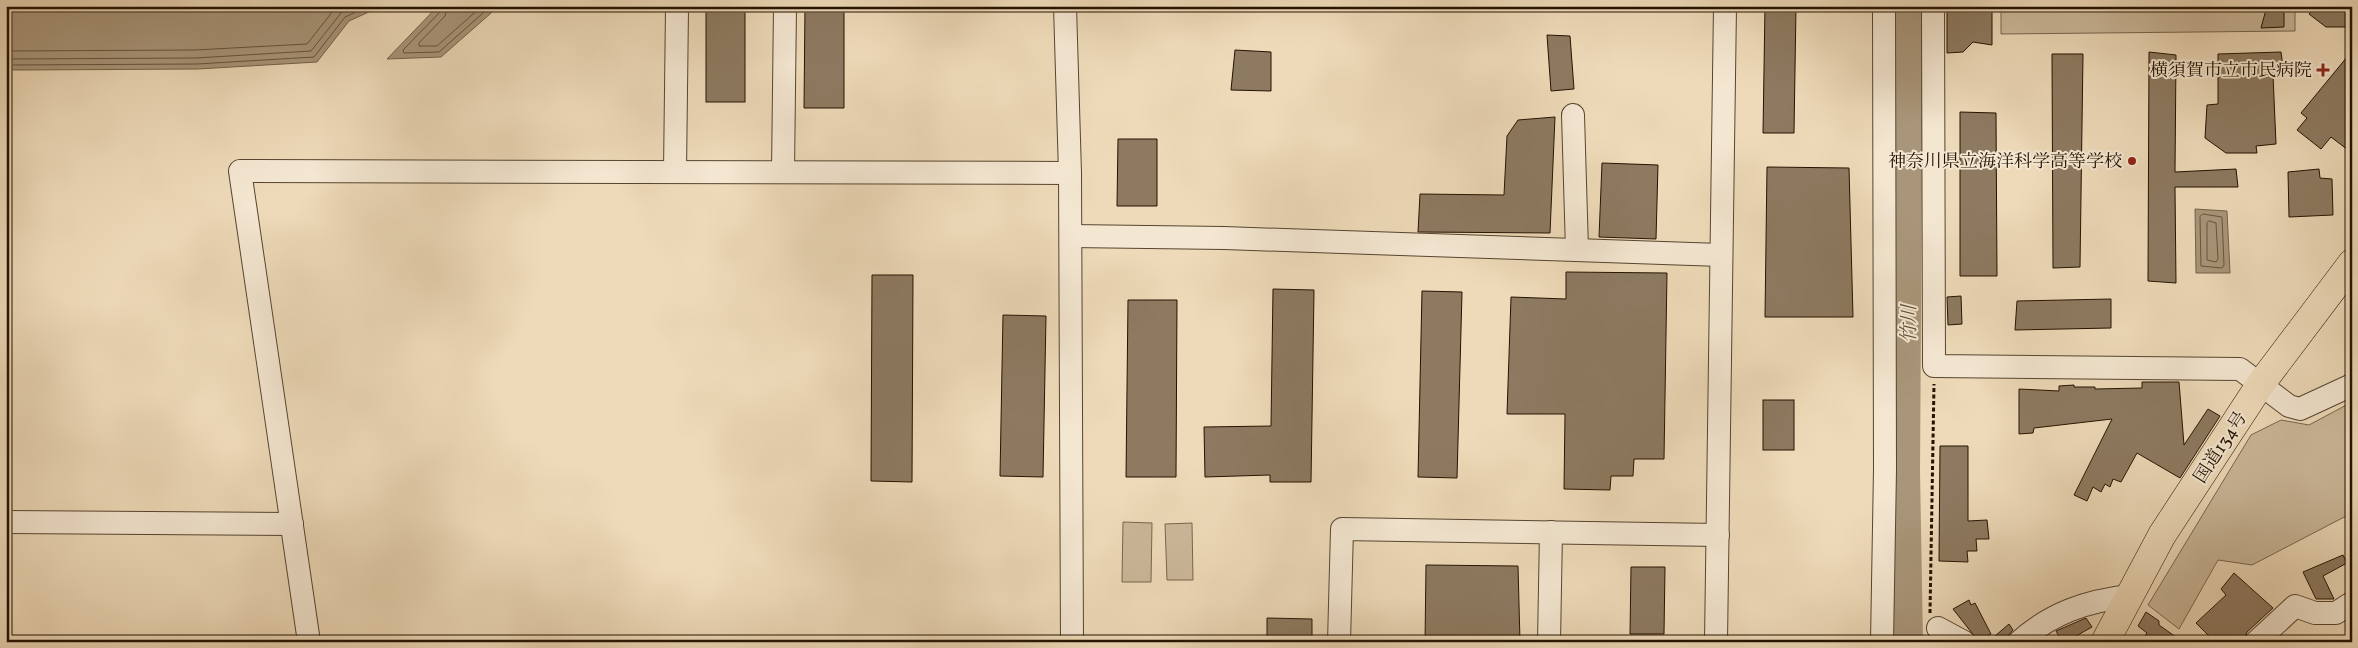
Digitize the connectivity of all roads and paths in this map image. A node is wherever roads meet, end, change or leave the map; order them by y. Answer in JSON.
{"nodes":[{"id":1,"x":785,"y":6,"type":"edge"},
{"id":2,"x":1065,"y":6,"type":"edge"},
{"id":3,"x":1725,"y":6,"type":"edge"},
{"id":4,"x":1884,"y":6,"type":"edge"},
{"id":5,"x":1933,"y":6,"type":"edge"},
{"id":6,"x":677,"y":8,"type":"dead end"},
{"id":7,"x":1573,"y":115,"type":"dead end"},
{"id":8,"x":675,"y":172,"type":"junction"},
{"id":9,"x":784,"y":172,"type":"junction"},
{"id":10,"x":1070,"y":173,"type":"junction"},
{"id":11,"x":1070,"y":236,"type":"junction"},
{"id":12,"x":1577,"y":250,"type":"junction"},
{"id":13,"x":1721,"y":255,"type":"junction"},
{"id":14,"x":2352,"y":263,"type":"edge"},
{"id":15,"x":1934,"y":366,"type":"junction"},
{"id":16,"x":2260,"y":385,"type":"junction"},
{"id":17,"x":2352,"y":385,"type":"edge"},
{"id":18,"x":6,"y":522,"type":"edge"},
{"id":19,"x":292,"y":524,"type":"junction"},
{"id":20,"x":1551,"y":532,"type":"junction"},
{"id":21,"x":1718,"y":535,"type":"junction"},
{"id":22,"x":2129,"y":596,"type":"junction"},
{"id":23,"x":2350,"y":604,"type":"dead end"},
{"id":24,"x":1934,"y":623,"type":"joint"},
{"id":25,"x":309,"y":642,"type":"edge"},
{"id":26,"x":1072,"y":642,"type":"edge"},
{"id":27,"x":1339,"y":642,"type":"edge"},
{"id":28,"x":1549,"y":642,"type":"edge"},
{"id":29,"x":1716,"y":642,"type":"edge"},
{"id":30,"x":1882,"y":642,"type":"edge"},
{"id":31,"x":1964,"y":642,"type":"edge"},
{"id":32,"x":2019,"y":642,"type":"edge"},
{"id":33,"x":2105,"y":642,"type":"edge"},
{"id":34,"x":2256,"y":642,"type":"edge"}],
"edges":[{"from":1,"to":9,"type":"street"},
{"from":2,"to":10,"type":"street"},
{"from":3,"to":13,"type":"street"},
{"from":4,"to":30,"type":"street"},
{"from":5,"to":15,"type":"street"},
{"from":6,"to":8,"type":"street"},
{"from":7,"to":12,"type":"street"},
{"from":8,"to":9,"type":"street"},
{"from":8,"to":19,"type":"street"},
{"from":9,"to":10,"type":"street"},
{"from":10,"to":11,"type":"street"},
{"from":11,"to":12,"type":"street"},
{"from":11,"to":26,"type":"street"},
{"from":12,"to":13,"type":"street"},
{"from":13,"to":21,"type":"street"},
{"from":14,"to":16,"type":"highway","name":"国道134号"},
{"from":15,"to":16,"type":"street"},
{"from":15,"to":24,"type":"path"},
{"from":16,"to":17,"type":"street"},
{"from":16,"to":22,"type":"highway","name":"国道134号"},
{"from":18,"to":19,"type":"street"},
{"from":19,"to":25,"type":"street"},
{"from":20,"to":21,"type":"street"},
{"from":20,"to":27,"type":"street"},
{"from":20,"to":28,"type":"street"},
{"from":21,"to":29,"type":"street"},
{"from":22,"to":32,"type":"street"},
{"from":22,"to":33,"type":"highway","name":"国道134号"},
{"from":23,"to":34,"type":"street"},
{"from":24,"to":31,"type":"street"}]}
